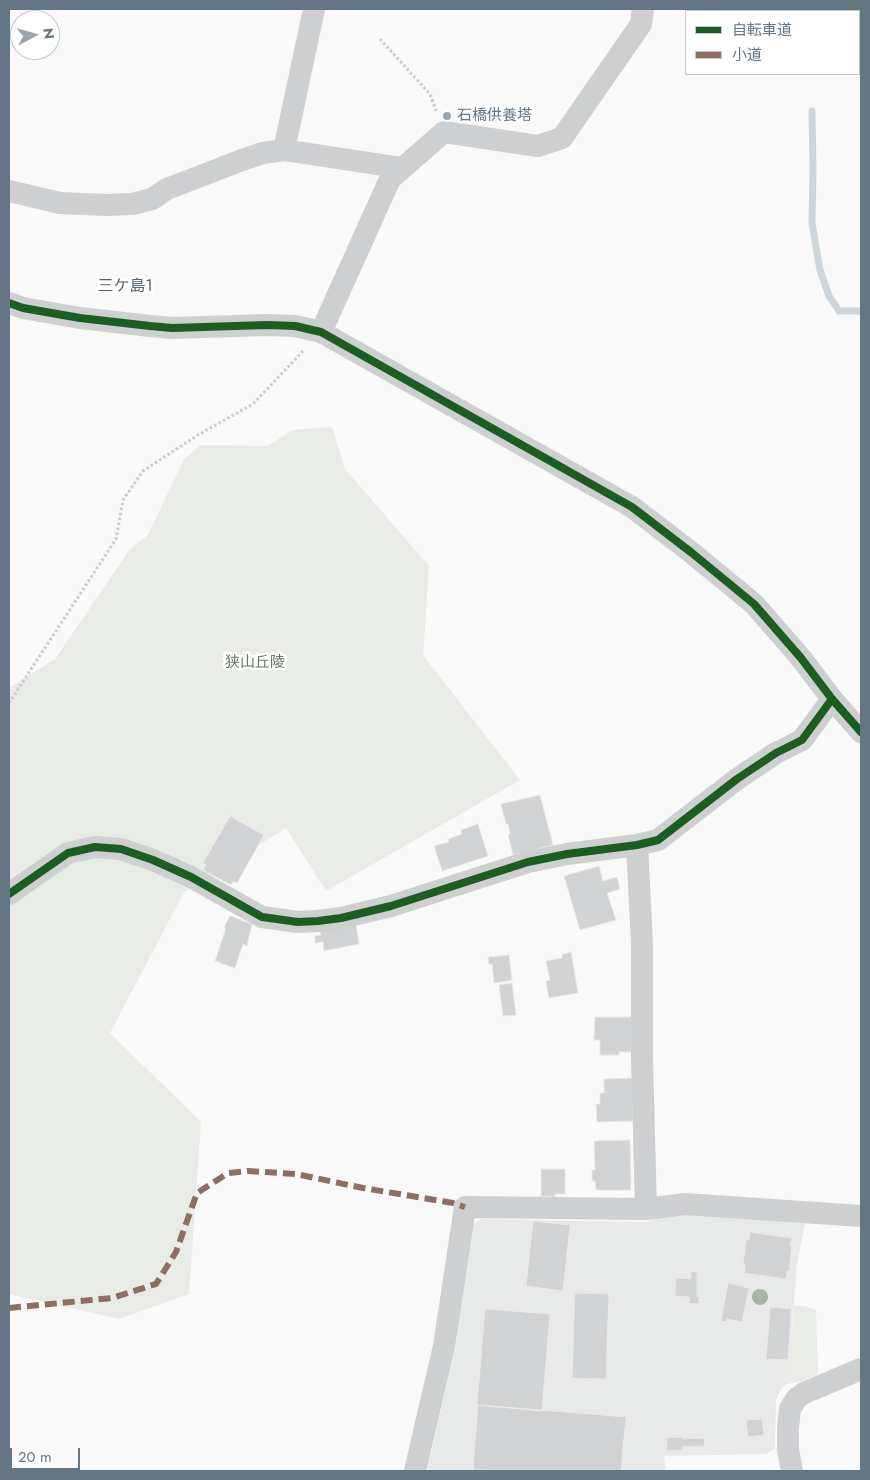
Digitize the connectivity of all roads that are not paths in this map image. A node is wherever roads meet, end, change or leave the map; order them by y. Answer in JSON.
{"nodes":[{"id":1,"x":314,"y":9,"type":"edge"},
{"id":2,"x":643,"y":9,"type":"edge"},
{"id":3,"x":284,"y":150,"type":"junction"},
{"id":4,"x":402,"y":168,"type":"junction"},
{"id":5,"x":9,"y":191,"type":"edge"},
{"id":6,"x":9,"y":303,"type":"edge"},
{"id":7,"x":321,"y":332,"type":"junction"},
{"id":8,"x":832,"y":699,"type":"junction"},
{"id":9,"x":861,"y":732,"type":"edge"},
{"id":10,"x":637,"y":845,"type":"junction"},
{"id":11,"x":9,"y":894,"type":"edge"},
{"id":12,"x":646,"y":1209,"type":"junction"},
{"id":13,"x":861,"y":1216,"type":"edge"},
{"id":14,"x":861,"y":1369,"type":"edge"},
{"id":15,"x":415,"y":1471,"type":"edge"},
{"id":16,"x":792,"y":1471,"type":"edge"}],
"edges":[{"from":1,"to":3,"type":"street"},
{"from":2,"to":4,"type":"street"},
{"from":3,"to":4,"type":"street"},
{"from":3,"to":5,"type":"street"},
{"from":4,"to":7,"type":"street"},
{"from":6,"to":7,"type":"street"},
{"from":7,"to":8,"type":"street"},
{"from":8,"to":9,"type":"street"},
{"from":8,"to":10,"type":"street"},
{"from":10,"to":11,"type":"street"},
{"from":10,"to":12,"type":"street"},
{"from":12,"to":13,"type":"street"},
{"from":12,"to":15,"type":"street"},
{"from":14,"to":16,"type":"street"}]}
